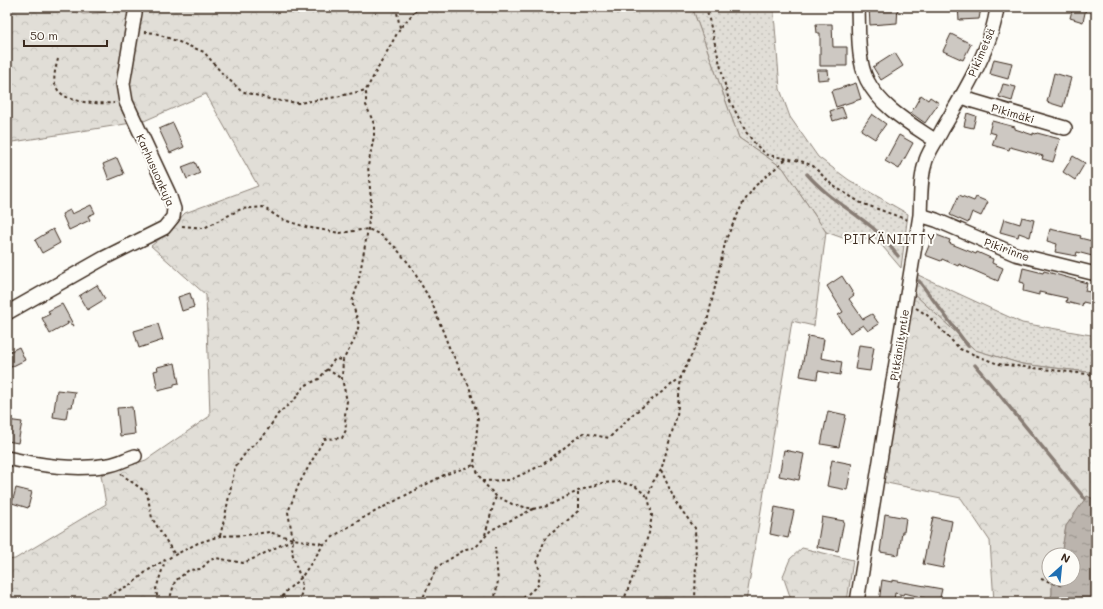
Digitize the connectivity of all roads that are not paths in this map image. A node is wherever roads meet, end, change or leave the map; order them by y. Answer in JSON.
{"nodes":[{"id":1,"x":136,"y":7,"type":"edge"},
{"id":2,"x":858,"y":7,"type":"edge"},
{"id":3,"x":997,"y":7,"type":"edge"},
{"id":4,"x":962,"y":96,"type":"junction"},
{"id":5,"x":1065,"y":128,"type":"dead end"},
{"id":6,"x":936,"y":141,"type":"junction"},
{"id":7,"x":916,"y":218,"type":"junction"},
{"id":8,"x":1096,"y":274,"type":"edge"},
{"id":9,"x":7,"y":313,"type":"edge"},
{"id":10,"x":135,"y":456,"type":"dead end"},
{"id":11,"x":7,"y":458,"type":"edge"},
{"id":12,"x":857,"y":602,"type":"edge"}],
"edges":[{"from":1,"to":9,"type":"street","name":"Karhusuonkuja"},
{"from":2,"to":6,"type":"street"},
{"from":3,"to":4,"type":"street","name":"Pikimetsä"},
{"from":4,"to":5,"type":"street","name":"Pikimäki"},
{"from":4,"to":6,"type":"street","name":"Pitkäniityntie"},
{"from":6,"to":7,"type":"street","name":"Pitkäniityntie"},
{"from":7,"to":8,"type":"street","name":"Pikirinne"},
{"from":7,"to":12,"type":"street","name":"Pitkäniityntie"},
{"from":10,"to":11,"type":"street"}]}
